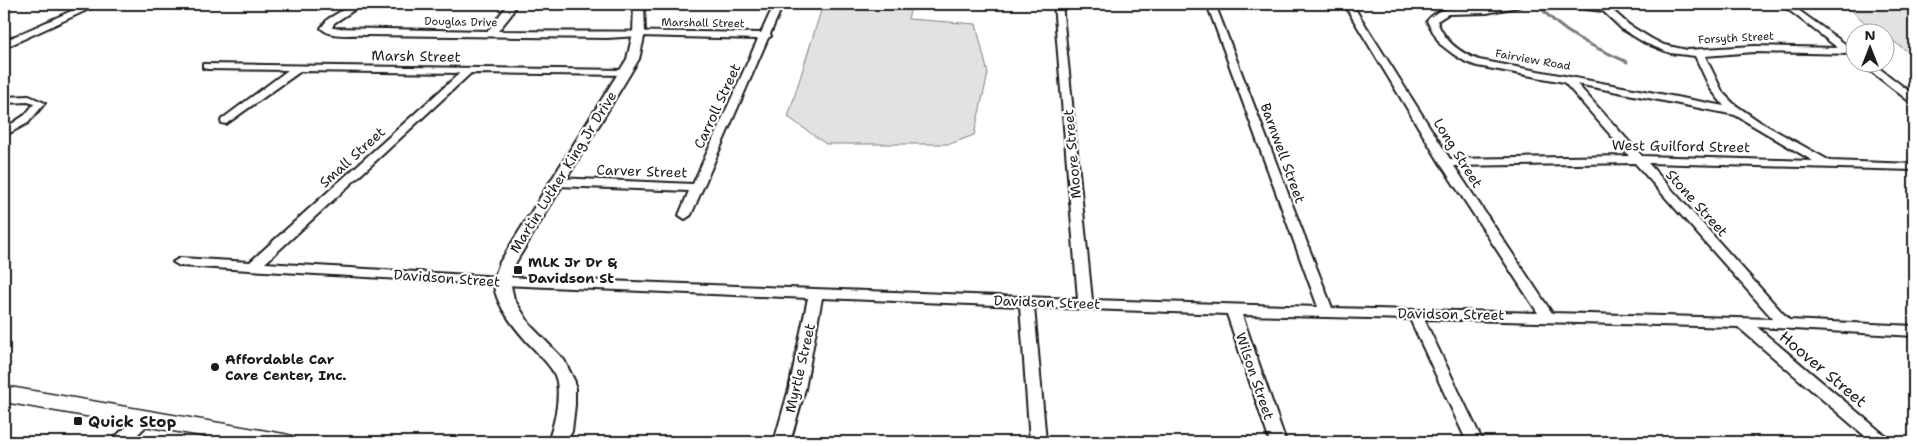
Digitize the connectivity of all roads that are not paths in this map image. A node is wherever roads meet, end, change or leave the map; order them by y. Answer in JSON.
{"nodes":[{"id":1,"x":95,"y":4,"type":"edge"},
{"id":2,"x":359,"y":4,"type":"edge"},
{"id":3,"x":512,"y":4,"type":"edge"},
{"id":4,"x":640,"y":4,"type":"edge"},
{"id":5,"x":1058,"y":4,"type":"edge"},
{"id":6,"x":1212,"y":4,"type":"edge"},
{"id":7,"x":1348,"y":4,"type":"edge"},
{"id":8,"x":1518,"y":4,"type":"edge"},
{"id":9,"x":1569,"y":4,"type":"edge"},
{"id":10,"x":1786,"y":4,"type":"edge"},
{"id":11,"x":1606,"y":7,"type":"edge"},
{"id":12,"x":776,"y":9,"type":"dead end"},
{"id":13,"x":639,"y":33,"type":"junction"},
{"id":14,"x":490,"y":34,"type":"junction"},
{"id":15,"x":766,"y":36,"type":"junction"},
{"id":16,"x":4,"y":45,"type":"edge"},
{"id":17,"x":1846,"y":49,"type":"edge"},
{"id":18,"x":1699,"y":54,"type":"junction"},
{"id":19,"x":1846,"y":54,"type":"edge"},
{"id":20,"x":206,"y":66,"type":"dead end"},
{"id":21,"x":298,"y":68,"type":"junction"},
{"id":22,"x":469,"y":70,"type":"junction"},
{"id":23,"x":1877,"y":72,"type":"edge"},
{"id":24,"x":625,"y":73,"type":"junction"},
{"id":25,"x":1566,"y":79,"type":"junction"},
{"id":26,"x":4,"y":100,"type":"edge"},
{"id":27,"x":1914,"y":100,"type":"edge"},
{"id":28,"x":1736,"y":112,"type":"junction"},
{"id":29,"x":226,"y":121,"type":"dead end"},
{"id":30,"x":4,"y":133,"type":"edge"},
{"id":31,"x":1638,"y":159,"type":"junction"},
{"id":32,"x":1446,"y":163,"type":"junction"},
{"id":33,"x":1829,"y":164,"type":"junction"},
{"id":34,"x":1914,"y":167,"type":"edge"},
{"id":35,"x":557,"y":182,"type":"junction"},
{"id":36,"x":696,"y":188,"type":"junction"},
{"id":37,"x":685,"y":215,"type":"dead end"},
{"id":38,"x":180,"y":262,"type":"dead end"},
{"id":39,"x":255,"y":265,"type":"junction"},
{"id":40,"x":502,"y":281,"type":"junction"},
{"id":41,"x":816,"y":293,"type":"junction"},
{"id":42,"x":1027,"y":301,"type":"junction"},
{"id":43,"x":1085,"y":303,"type":"junction"},
{"id":44,"x":1233,"y":310,"type":"junction"},
{"id":45,"x":1327,"y":312,"type":"junction"},
{"id":46,"x":1415,"y":314,"type":"junction"},
{"id":47,"x":1547,"y":316,"type":"junction"},
{"id":48,"x":1742,"y":322,"type":"junction"},
{"id":49,"x":1785,"y":324,"type":"junction"},
{"id":50,"x":1914,"y":331,"type":"edge"},
{"id":51,"x":4,"y":394,"type":"edge"},
{"id":52,"x":145,"y":418,"type":"junction"},
{"id":53,"x":120,"y":442,"type":"edge"},
{"id":54,"x":284,"y":442,"type":"edge"},
{"id":55,"x":557,"y":442,"type":"edge"},
{"id":56,"x":782,"y":442,"type":"edge"},
{"id":57,"x":1038,"y":442,"type":"edge"},
{"id":58,"x":1278,"y":442,"type":"edge"},
{"id":59,"x":1475,"y":442,"type":"edge"},
{"id":60,"x":1882,"y":442,"type":"edge"}],
"edges":[{"from":1,"to":16,"type":"street"},
{"from":2,"to":14,"type":"street","name":"Douglas Drive"},
{"from":3,"to":14,"type":"street"},
{"from":4,"to":13,"type":"street","name":"Martin Luther King Jr Drive"},
{"from":5,"to":43,"type":"street","name":"Moore Street"},
{"from":6,"to":45,"type":"street","name":"Barnwell Street"},
{"from":7,"to":32,"type":"street","name":"Long Street"},
{"from":8,"to":25,"type":"street","name":"Fairview Road"},
{"from":9,"to":11,"type":"street"},
{"from":10,"to":17,"type":"street"},
{"from":11,"to":18,"type":"street","name":"Forsyth Street"},
{"from":12,"to":15,"type":"street","name":"Carroll Street"},
{"from":13,"to":14,"type":"street","name":"Douglas Drive"},
{"from":13,"to":15,"type":"street","name":"Marshall Street"},
{"from":13,"to":24,"type":"street","name":"Martin Luther King Jr Drive"},
{"from":15,"to":36,"type":"street","name":"Carroll Street"},
{"from":18,"to":19,"type":"street","name":"Forsyth Street"},
{"from":18,"to":28,"type":"street"},
{"from":20,"to":21,"type":"street","name":"Marsh Street"},
{"from":21,"to":22,"type":"street","name":"Marsh Street"},
{"from":21,"to":29,"type":"street"},
{"from":22,"to":24,"type":"street","name":"Marsh Street"},
{"from":22,"to":39,"type":"street","name":"Small Street"},
{"from":23,"to":27,"type":"street"},
{"from":24,"to":35,"type":"street","name":"Martin Luther King Jr Drive"},
{"from":25,"to":28,"type":"street","name":"Fairview Road"},
{"from":25,"to":31,"type":"street","name":"Stone Street"},
{"from":26,"to":30,"type":"street"},
{"from":28,"to":33,"type":"street"},
{"from":31,"to":32,"type":"street","name":"West Guilford Street"},
{"from":31,"to":33,"type":"street","name":"West Guilford Street"},
{"from":31,"to":49,"type":"street","name":"Stone Street"},
{"from":32,"to":47,"type":"street","name":"Long Street"},
{"from":33,"to":34,"type":"street","name":"West Guilford Street"},
{"from":35,"to":36,"type":"street","name":"Carver Street"},
{"from":35,"to":40,"type":"street","name":"Martin Luther King Jr Drive"},
{"from":36,"to":37,"type":"street","name":"Carroll Street"},
{"from":38,"to":39,"type":"street","name":"Davidson Street"},
{"from":39,"to":40,"type":"street","name":"Davidson Street"},
{"from":40,"to":41,"type":"street","name":"Davidson Street"},
{"from":40,"to":55,"type":"street"},
{"from":41,"to":42,"type":"street","name":"Davidson Street"},
{"from":41,"to":56,"type":"street","name":"Myrtle Street"},
{"from":42,"to":43,"type":"street","name":"Davidson Street"},
{"from":42,"to":57,"type":"street"},
{"from":43,"to":44,"type":"street","name":"Davidson Street"},
{"from":44,"to":45,"type":"street","name":"Davidson Street"},
{"from":44,"to":58,"type":"street","name":"Wilson Street"},
{"from":45,"to":46,"type":"street","name":"Davidson Street"},
{"from":46,"to":47,"type":"street","name":"Davidson Street"},
{"from":46,"to":59,"type":"street"},
{"from":47,"to":48,"type":"street","name":"Davidson Street"},
{"from":48,"to":49,"type":"street","name":"Davidson Street"},
{"from":48,"to":60,"type":"street","name":"Hoover Street"},
{"from":49,"to":50,"type":"street","name":"Davidson Street"},
{"from":51,"to":52,"type":"main road"},
{"from":52,"to":53,"type":"street"},
{"from":52,"to":54,"type":"main road"}]}
